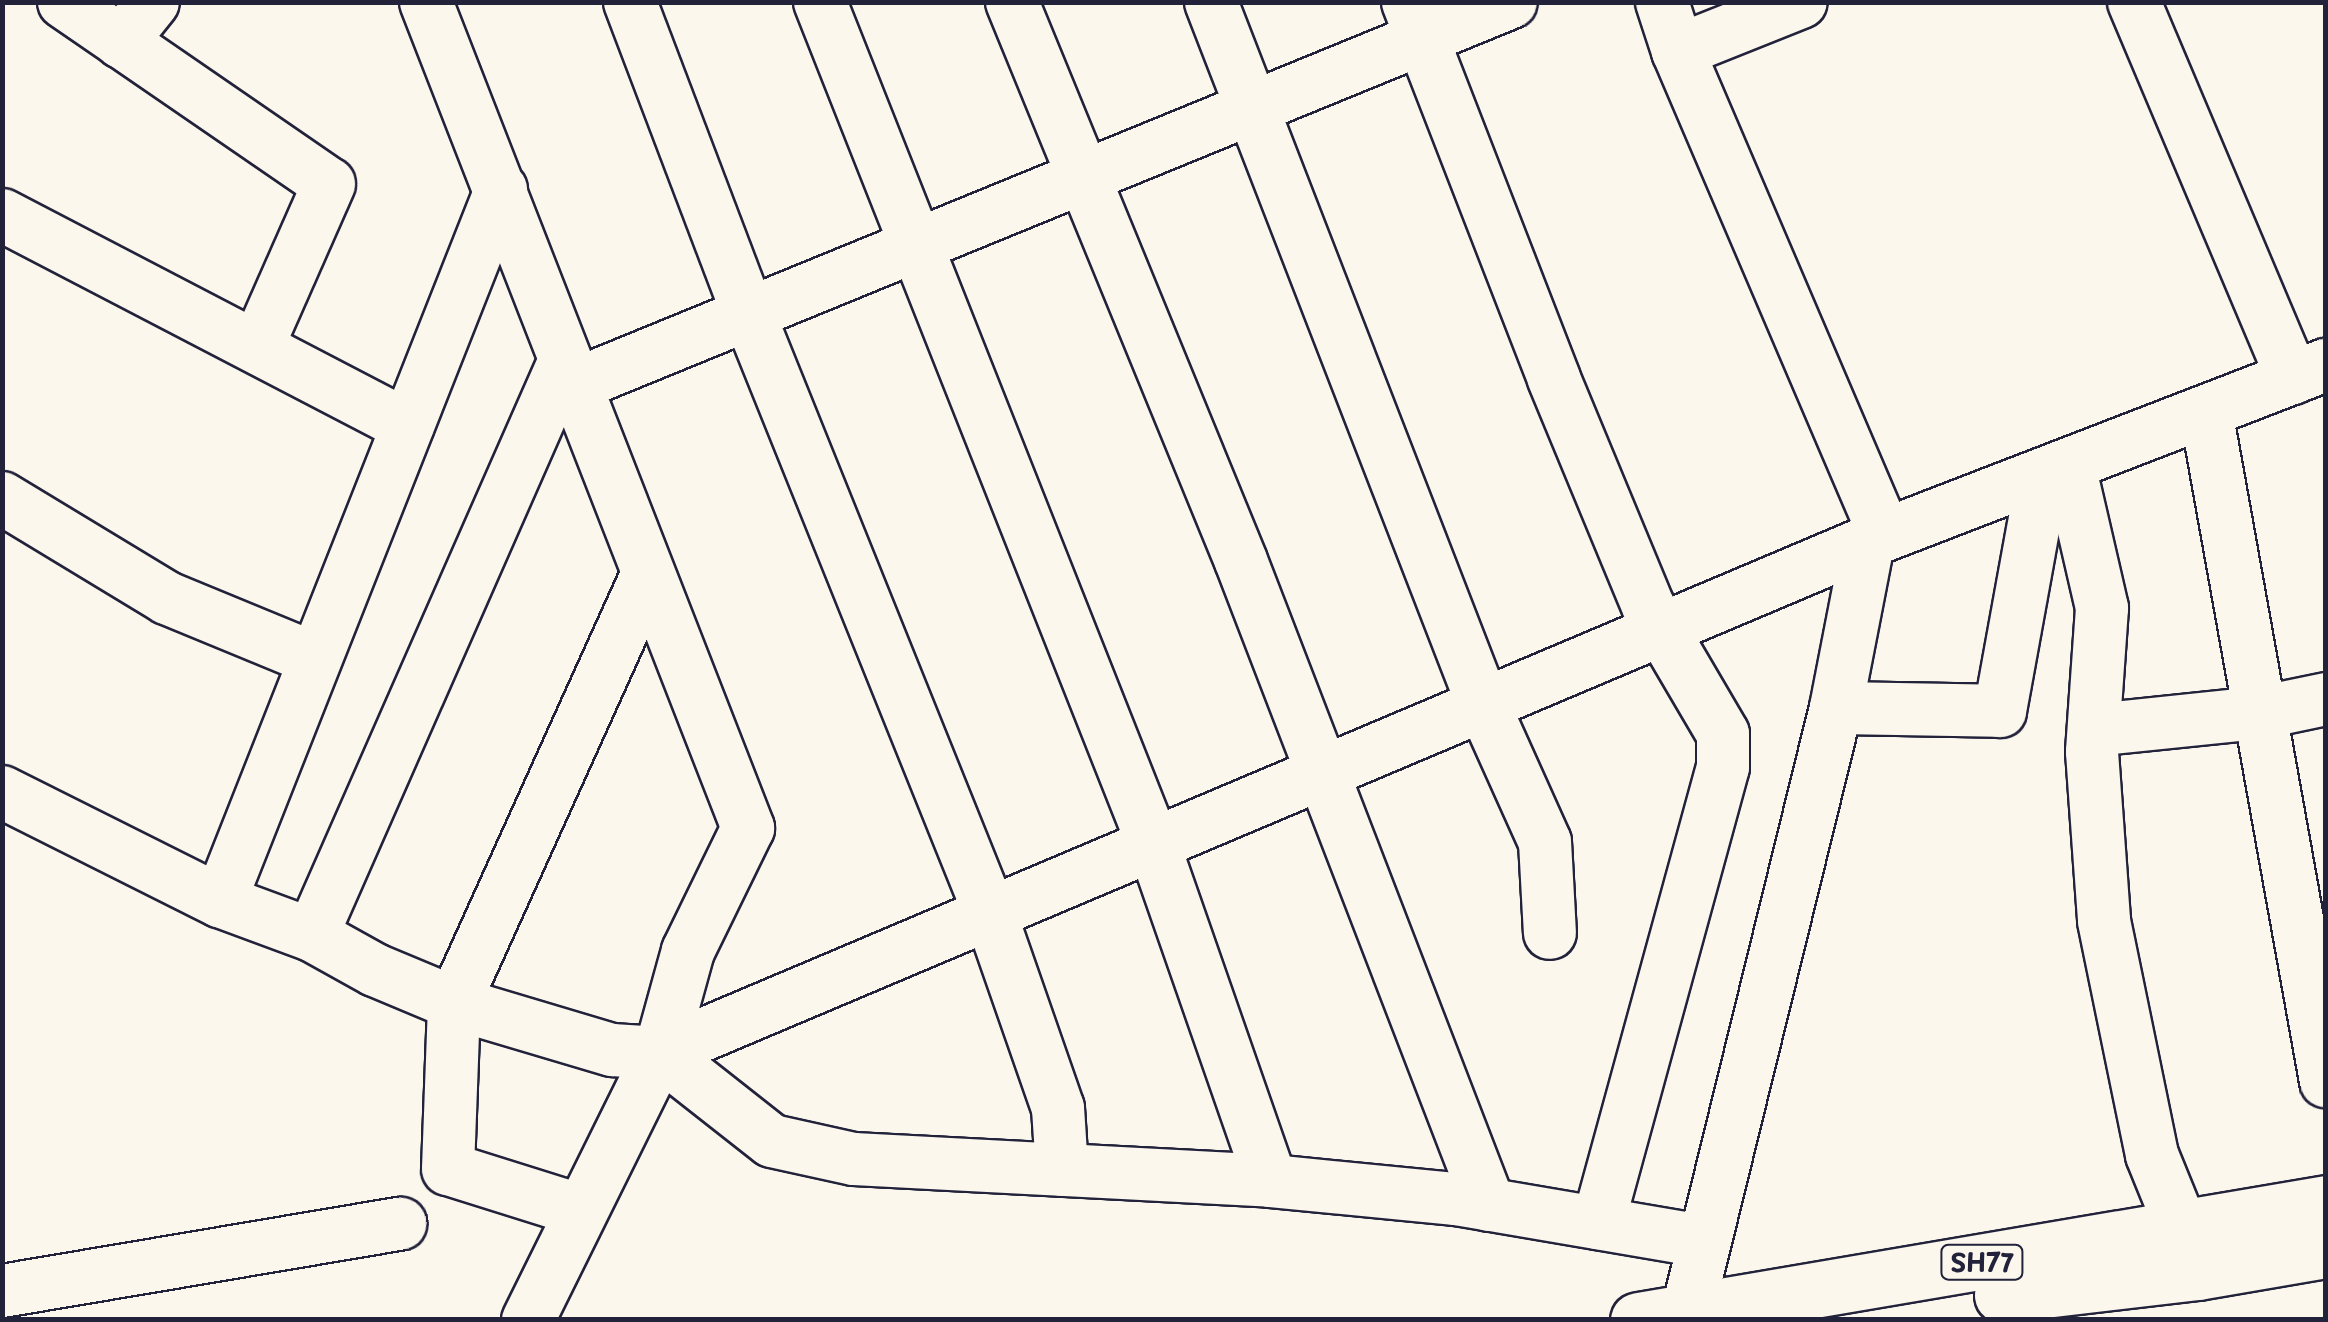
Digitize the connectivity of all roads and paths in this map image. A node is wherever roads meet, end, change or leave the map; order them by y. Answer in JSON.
{"nodes":[{"id":1,"x":64,"y":2,"type":"edge"},
{"id":2,"x":426,"y":2,"type":"edge"},
{"id":3,"x":630,"y":2,"type":"edge"},
{"id":4,"x":820,"y":2,"type":"edge"},
{"id":5,"x":1012,"y":2,"type":"edge"},
{"id":6,"x":1211,"y":2,"type":"edge"},
{"id":7,"x":1511,"y":2,"type":"edge"},
{"id":8,"x":1802,"y":2,"type":"edge"},
{"id":9,"x":2134,"y":2,"type":"edge"},
{"id":10,"x":138,"y":22,"type":"edge"},
{"id":11,"x":1414,"y":22,"type":"edge"},
{"id":12,"x":1670,"y":27,"type":"edge"},
{"id":13,"x":1250,"y":108,"type":"junction"},
{"id":14,"x":1083,"y":176,"type":"junction"},
{"id":15,"x":501,"y":190,"type":"junction"},
{"id":16,"x":2,"y":215,"type":"edge"},
{"id":17,"x":916,"y":245,"type":"junction"},
{"id":18,"x":748,"y":312,"type":"junction"},
{"id":19,"x":257,"y":346,"type":"junction"},
{"id":20,"x":570,"y":372,"type":"junction"},
{"id":21,"x":2309,"y":372,"type":"edge"},
{"id":22,"x":2206,"y":412,"type":"junction"},
{"id":23,"x":407,"y":426,"type":"junction"},
{"id":24,"x":2056,"y":470,"type":"junction"},
{"id":25,"x":2,"y":498,"type":"edge"},
{"id":26,"x":1876,"y":539,"type":"junction"},
{"id":27,"x":647,"y":575,"type":"junction"},
{"id":28,"x":1662,"y":630,"type":"junction"},
{"id":29,"x":315,"y":660,"type":"junction"},
{"id":30,"x":2326,"y":699,"type":"edge"},
{"id":31,"x":1483,"y":704,"type":"junction"},
{"id":32,"x":1836,"y":708,"type":"junction"},
{"id":33,"x":2260,"y":713,"type":"junction"},
{"id":34,"x":2094,"y":730,"type":"junction"},
{"id":35,"x":1319,"y":773,"type":"junction"},
{"id":36,"x":2,"y":792,"type":"edge"},
{"id":37,"x":1154,"y":843,"type":"junction"},
{"id":38,"x":220,"y":902,"type":"junction"},
{"id":39,"x":990,"y":913,"type":"junction"},
{"id":40,"x":1550,"y":933,"type":"dead end"},
{"id":41,"x":312,"y":935,"type":"junction"},
{"id":42,"x":454,"y":1003,"type":"junction"},
{"id":43,"x":660,"y":1054,"type":"junction"},
{"id":44,"x":2326,"y":1081,"type":"edge"},
{"id":45,"x":1062,"y":1170,"type":"junction"},
{"id":46,"x":1270,"y":1181,"type":"junction"},
{"id":47,"x":2326,"y":1203,"type":"edge"},
{"id":48,"x":1490,"y":1205,"type":"junction"},
{"id":49,"x":579,"y":1210,"type":"junction"},
{"id":50,"x":1598,"y":1223,"type":"junction"},
{"id":51,"x":400,"y":1224,"type":"dead end"},
{"id":52,"x":2182,"y":1229,"type":"junction"},
{"id":53,"x":1703,"y":1241,"type":"junction"},
{"id":54,"x":2326,"y":1250,"type":"edge"},
{"id":55,"x":2,"y":1291,"type":"edge"},
{"id":56,"x":1663,"y":1315,"type":"edge"},
{"id":57,"x":528,"y":1320,"type":"edge"},
{"id":58,"x":1865,"y":1320,"type":"edge"}],
"edges":[{"from":1,"to":10,"type":"street"},
{"from":2,"to":15,"type":"street"},
{"from":3,"to":18,"type":"street"},
{"from":4,"to":17,"type":"street"},
{"from":5,"to":14,"type":"street"},
{"from":6,"to":13,"type":"street"},
{"from":7,"to":11,"type":"street"},
{"from":8,"to":12,"type":"street"},
{"from":9,"to":21,"type":"street"},
{"from":10,"to":19,"type":"street"},
{"from":11,"to":13,"type":"street"},
{"from":11,"to":28,"type":"street"},
{"from":12,"to":26,"type":"street"},
{"from":13,"to":14,"type":"street"},
{"from":13,"to":31,"type":"street"},
{"from":14,"to":17,"type":"street"},
{"from":14,"to":35,"type":"street"},
{"from":15,"to":20,"type":"street"},
{"from":15,"to":23,"type":"street"},
{"from":16,"to":19,"type":"street"},
{"from":17,"to":18,"type":"street"},
{"from":17,"to":37,"type":"street"},
{"from":18,"to":20,"type":"street"},
{"from":18,"to":39,"type":"street"},
{"from":19,"to":23,"type":"street"},
{"from":20,"to":27,"type":"street"},
{"from":20,"to":41,"type":"street"},
{"from":21,"to":22,"type":"street"},
{"from":22,"to":24,"type":"street"},
{"from":22,"to":33,"type":"street"},
{"from":23,"to":29,"type":"street"},
{"from":24,"to":26,"type":"street"},
{"from":24,"to":32,"type":"street"},
{"from":24,"to":34,"type":"street"},
{"from":25,"to":29,"type":"street"},
{"from":26,"to":28,"type":"street"},
{"from":26,"to":32,"type":"street"},
{"from":27,"to":42,"type":"street"},
{"from":27,"to":43,"type":"street"},
{"from":28,"to":31,"type":"street"},
{"from":28,"to":50,"type":"street"},
{"from":29,"to":38,"type":"street"},
{"from":30,"to":33,"type":"street"},
{"from":31,"to":35,"type":"street"},
{"from":31,"to":40,"type":"street"},
{"from":32,"to":53,"type":"street"},
{"from":33,"to":34,"type":"street"},
{"from":33,"to":44,"type":"street"},
{"from":34,"to":52,"type":"street"},
{"from":35,"to":37,"type":"street"},
{"from":35,"to":48,"type":"street"},
{"from":36,"to":38,"type":"street"},
{"from":37,"to":39,"type":"street"},
{"from":37,"to":46,"type":"street"},
{"from":38,"to":41,"type":"street"},
{"from":39,"to":43,"type":"street"},
{"from":39,"to":45,"type":"street"},
{"from":41,"to":42,"type":"street"},
{"from":42,"to":43,"type":"street"},
{"from":42,"to":49,"type":"street"},
{"from":43,"to":45,"type":"street"},
{"from":43,"to":49,"type":"street"},
{"from":45,"to":46,"type":"street"},
{"from":46,"to":48,"type":"street"},
{"from":47,"to":52,"type":"main road","number":"SH77"},
{"from":48,"to":50,"type":"street"},
{"from":49,"to":57,"type":"street"},
{"from":50,"to":53,"type":"street"},
{"from":51,"to":55,"type":"street"},
{"from":52,"to":56,"type":"main road","number":"SH77"},
{"from":53,"to":56,"type":"street"},
{"from":54,"to":58,"type":"main road","number":"SH77"}]}
